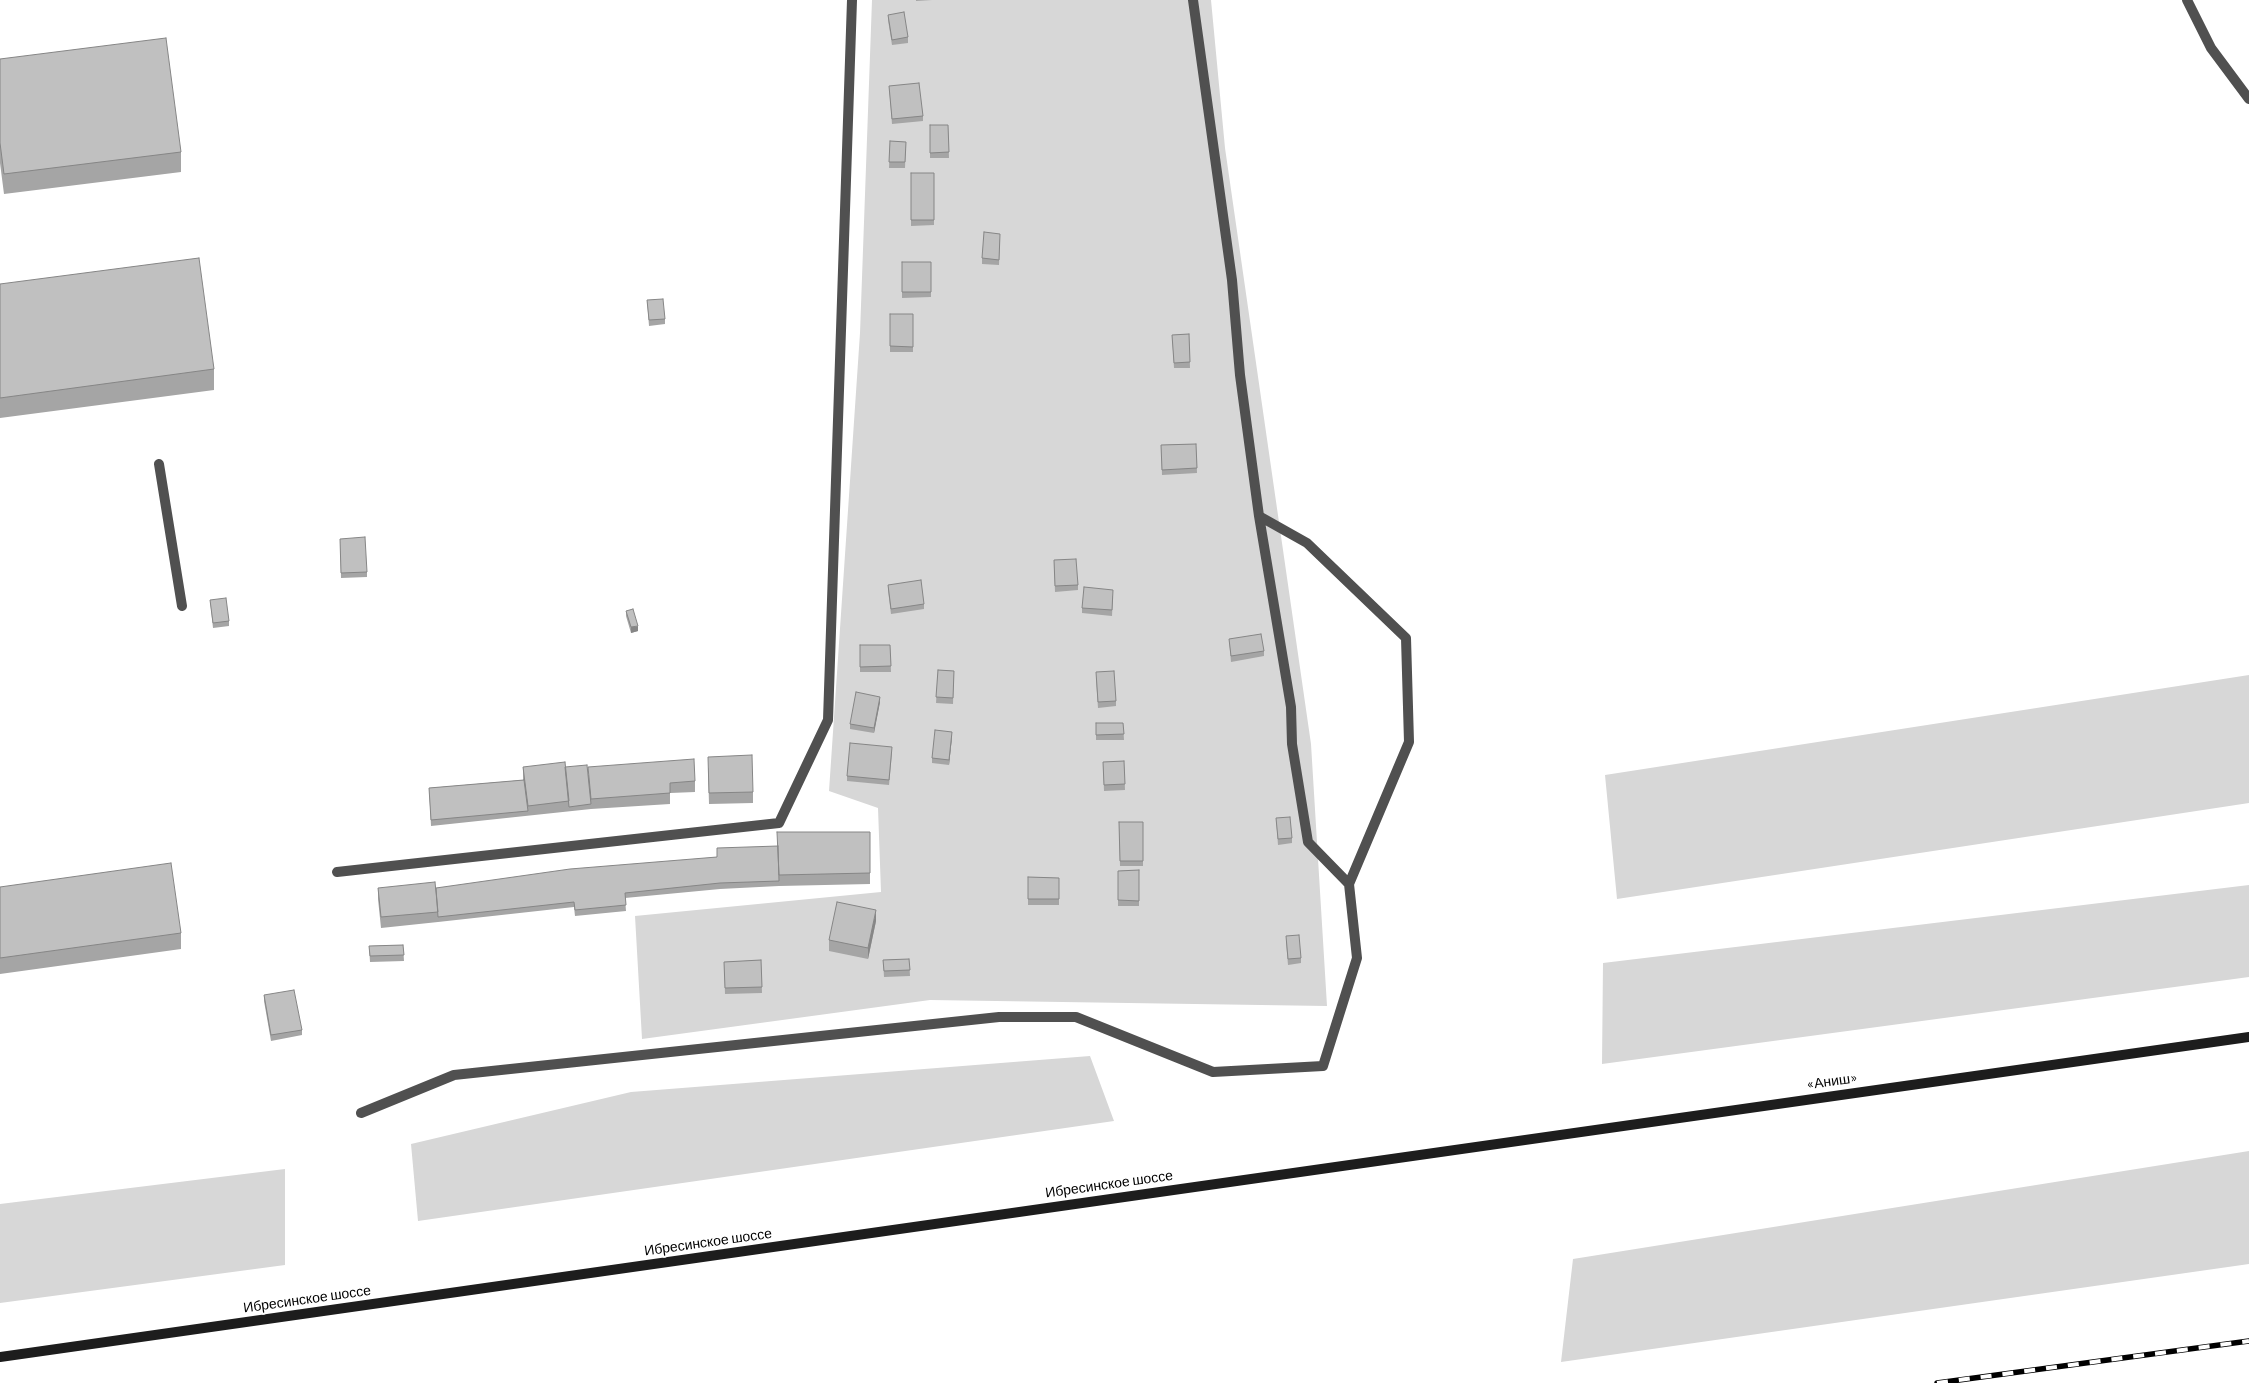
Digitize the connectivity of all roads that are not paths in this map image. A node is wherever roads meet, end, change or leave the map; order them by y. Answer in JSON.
{"nodes":[{"id":1,"x":852,"y":0,"type":"edge"},
{"id":2,"x":1193,"y":0,"type":"edge"},
{"id":3,"x":2187,"y":0,"type":"edge"},
{"id":4,"x":2249,"y":98,"type":"edge"},
{"id":5,"x":159,"y":464,"type":"dead end"},
{"id":6,"x":1259,"y":516,"type":"junction"},
{"id":7,"x":182,"y":606,"type":"dead end"},
{"id":8,"x":336,"y":872,"type":"dead end"},
{"id":9,"x":1349,"y":884,"type":"junction"},
{"id":10,"x":2249,"y":1037,"type":"edge"},
{"id":11,"x":361,"y":1113,"type":"dead end"},
{"id":12,"x":1419,"y":1154,"type":"joint"},
{"id":13,"x":0,"y":1357,"type":"edge"}],
"edges":[{"from":1,"to":8,"type":"street"},
{"from":2,"to":6,"type":"street"},
{"from":3,"to":4,"type":"street"},
{"from":5,"to":7,"type":"street"},
{"from":6,"to":9,"type":"street"},
{"from":6,"to":9,"type":"street"},
{"from":9,"to":11,"type":"street"},
{"from":10,"to":12,"type":"main road","name":"«Аниш»"},
{"from":12,"to":13,"type":"main road","name":"Ибресинское шоссе"}]}
